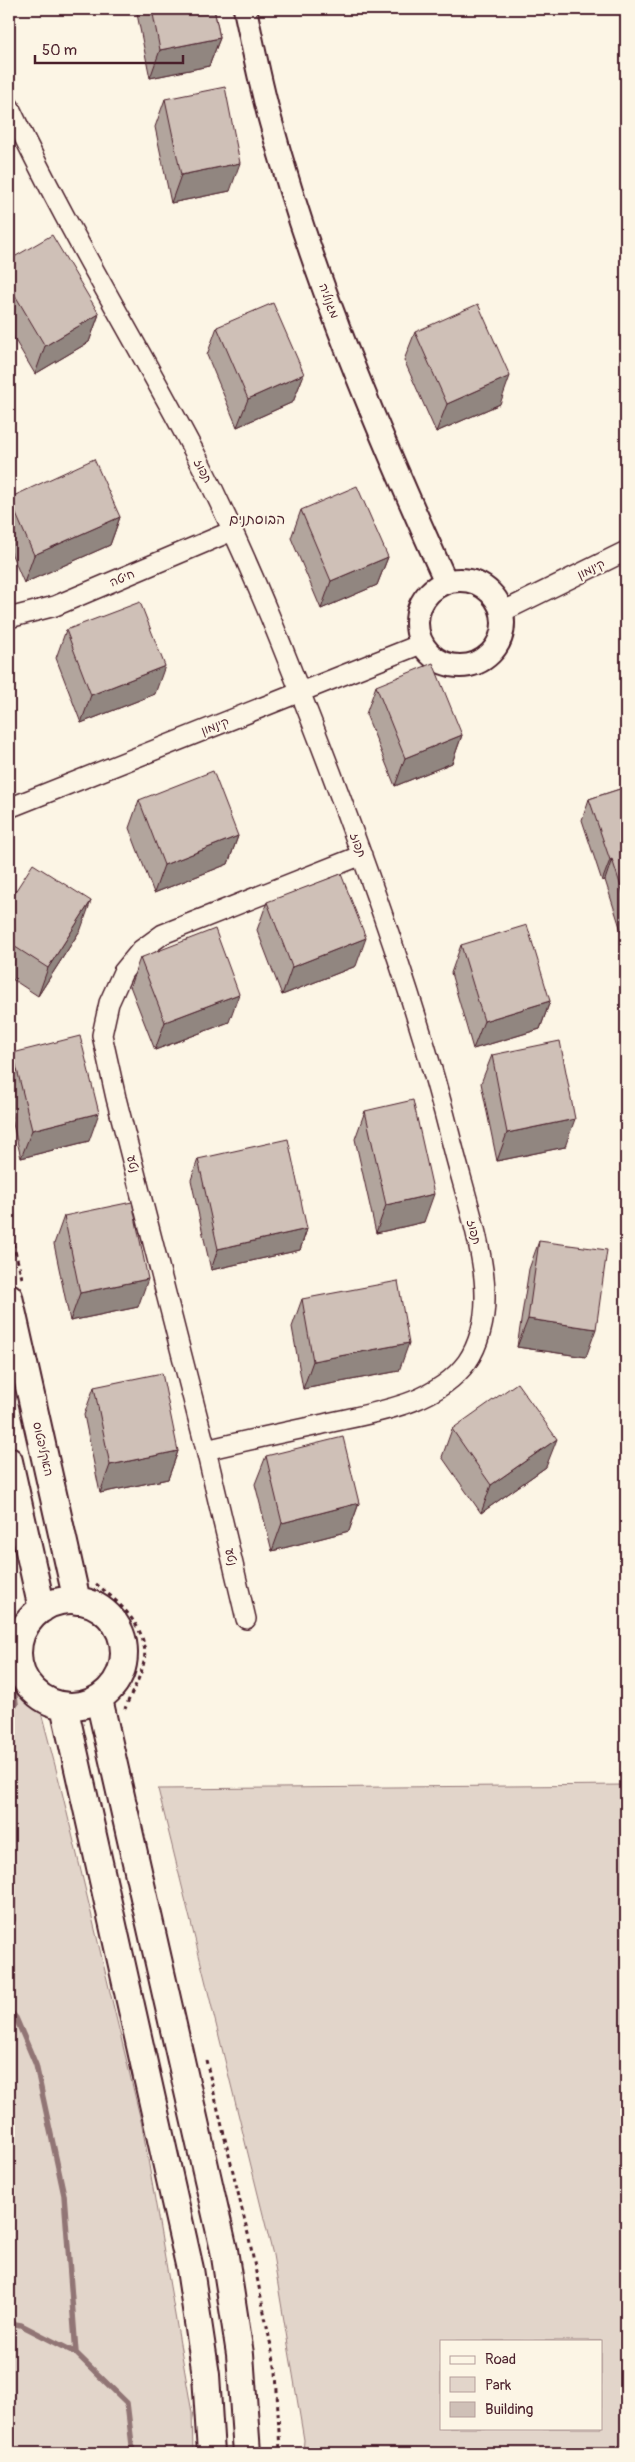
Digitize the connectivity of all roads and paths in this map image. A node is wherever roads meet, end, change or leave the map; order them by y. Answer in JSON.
{"nodes":[{"id":1,"x":245,"y":9,"type":"edge"},
{"id":2,"x":9,"y":106,"type":"edge"},
{"id":3,"x":232,"y":531,"type":"junction"},
{"id":4,"x":626,"y":551,"type":"edge"},
{"id":5,"x":446,"y":582,"type":"junction"},
{"id":6,"x":502,"y":612,"type":"junction"},
{"id":7,"x":9,"y":618,"type":"edge"},
{"id":8,"x":421,"y":644,"type":"junction"},
{"id":9,"x":301,"y":693,"type":"junction"},
{"id":10,"x":9,"y":808,"type":"edge"},
{"id":11,"x":362,"y":855,"type":"junction"},
{"id":12,"x":9,"y":1297,"type":"edge"},
{"id":13,"x":206,"y":1450,"type":"junction"},
{"id":14,"x":9,"y":1461,"type":"edge"},
{"id":15,"x":77,"y":1601,"type":"junction"},
{"id":16,"x":42,"y":1609,"type":"junction"},
{"id":17,"x":246,"y":1619,"type":"dead end"},
{"id":18,"x":98,"y":1699,"type":"junction"},
{"id":19,"x":64,"y":1706,"type":"junction"},
{"id":20,"x":211,"y":2453,"type":"edge"},
{"id":21,"x":247,"y":2453,"type":"edge"}],
"edges":[{"from":1,"to":5,"type":"street","name":"מגנוליה"},
{"from":2,"to":3,"type":"street","name":"תפוז"},
{"from":3,"to":7,"type":"street","name":"חיטה"},
{"from":3,"to":9,"type":"street","name":"תפוז"},
{"from":4,"to":6,"type":"street","name":"קינמון"},
{"from":5,"to":6,"type":"street"},
{"from":5,"to":8,"type":"street"},
{"from":6,"to":8,"type":"street"},
{"from":8,"to":9,"type":"street","name":"קינמון"},
{"from":9,"to":10,"type":"street","name":"קינמון"},
{"from":9,"to":11,"type":"street","name":"תפוז"},
{"from":11,"to":13,"type":"street","name":"נטע"},
{"from":11,"to":13,"type":"street","name":"תפוז"},
{"from":12,"to":15,"type":"main road","name":"האקליפטוס"},
{"from":13,"to":17,"type":"street","name":"נטע"},
{"from":14,"to":16,"type":"main road"},
{"from":15,"to":16,"type":"main road"},
{"from":15,"to":18,"type":"main road"},
{"from":16,"to":19,"type":"main road"},
{"from":18,"to":19,"type":"main road"},
{"from":18,"to":21,"type":"main road"},
{"from":19,"to":20,"type":"main road"}]}
